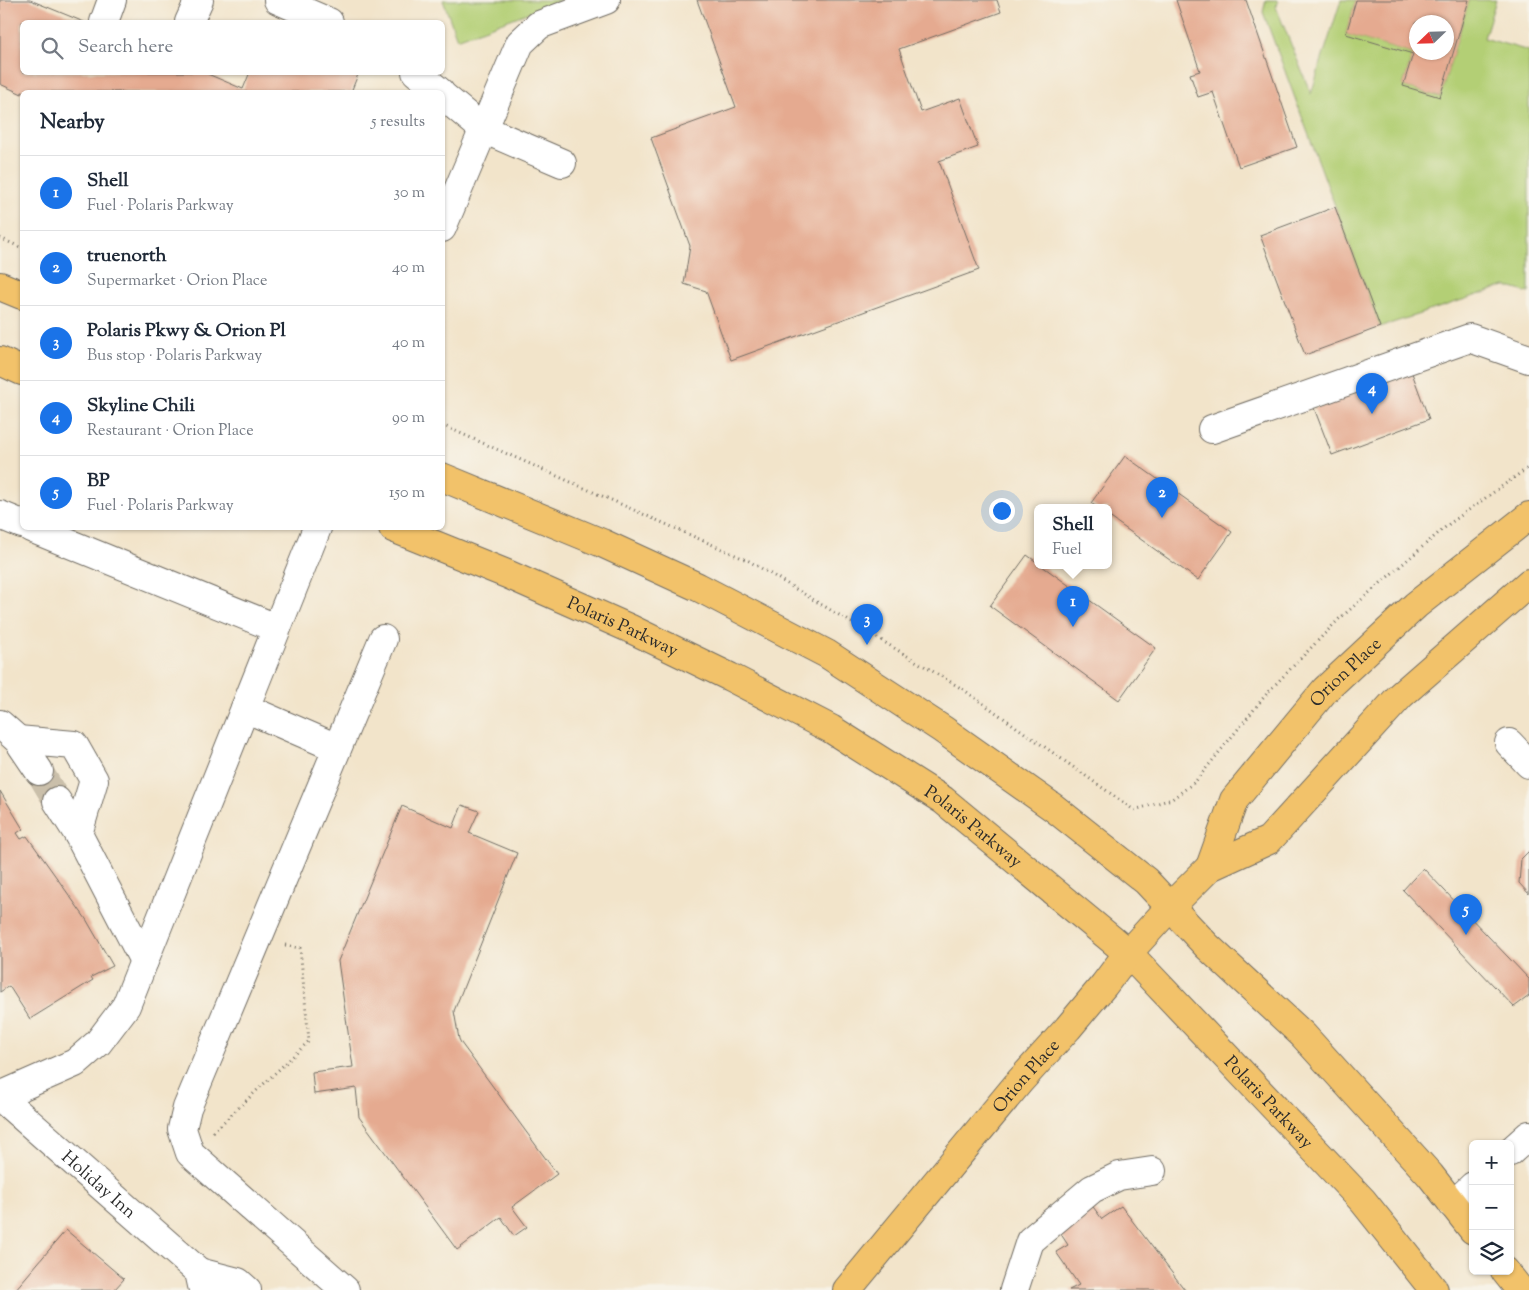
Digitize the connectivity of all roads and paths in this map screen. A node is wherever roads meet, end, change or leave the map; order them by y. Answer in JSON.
{"nodes":[{"id":1,"x":112,"y":0,"type":"edge"},
{"id":2,"x":199,"y":0,"type":"edge"},
{"id":3,"x":278,"y":0,"type":"edge"},
{"id":4,"x":606,"y":0,"type":"edge"},
{"id":5,"x":105,"y":20,"type":"edge"},
{"id":6,"x":190,"y":20,"type":"edge"},
{"id":7,"x":324,"y":20,"type":"edge"},
{"id":8,"x":419,"y":75,"type":"edge"},
{"id":9,"x":436,"y":90,"type":"edge"},
{"id":10,"x":445,"y":97,"type":"edge"},
{"id":11,"x":484,"y":129,"type":"junction"},
{"id":12,"x":562,"y":163,"type":"dead end"},
{"id":13,"x":445,"y":221,"type":"edge"},
{"id":14,"x":0,"y":238,"type":"edge"},
{"id":15,"x":20,"y":247,"type":"edge"},
{"id":16,"x":0,"y":286,"type":"edge"},
{"id":17,"x":20,"y":294,"type":"edge"},
{"id":18,"x":1529,"y":359,"type":"edge"},
{"id":19,"x":0,"y":361,"type":"edge"},
{"id":20,"x":20,"y":370,"type":"edge"},
{"id":21,"x":445,"y":427,"type":"edge"},
{"id":22,"x":1212,"y":429,"type":"dead end"},
{"id":23,"x":1529,"y":467,"type":"edge"},
{"id":24,"x":445,"y":478,"type":"edge"},
{"id":25,"x":0,"y":515,"type":"edge"},
{"id":26,"x":1529,"y":516,"type":"edge"},
{"id":27,"x":20,"y":523,"type":"edge"},
{"id":28,"x":36,"y":530,"type":"edge"},
{"id":29,"x":316,"y":530,"type":"edge"},
{"id":30,"x":397,"y":530,"type":"edge"},
{"id":31,"x":1529,"y":583,"type":"edge"},
{"id":32,"x":276,"y":628,"type":"junction"},
{"id":33,"x":383,"y":639,"type":"dead end"},
{"id":34,"x":245,"y":708,"type":"junction"},
{"id":35,"x":9,"y":732,"type":"edge"},
{"id":36,"x":1509,"y":743,"type":"dead end"},
{"id":37,"x":337,"y":748,"type":"junction"},
{"id":38,"x":1529,"y":764,"type":"edge"},
{"id":39,"x":39,"y":771,"type":"tunnel mouth"},
{"id":40,"x":57,"y":801,"type":"tunnel mouth"},
{"id":41,"x":78,"y":834,"type":"junction"},
{"id":42,"x":1210,"y":867,"type":"junction"},
{"id":43,"x":1170,"y":907,"type":"junction"},
{"id":44,"x":257,"y":940,"type":"junction"},
{"id":45,"x":1128,"y":953,"type":"junction"},
{"id":46,"x":144,"y":962,"type":"junction"},
{"id":47,"x":0,"y":1096,"type":"edge"},
{"id":48,"x":1529,"y":1135,"type":"edge"},
{"id":49,"x":1514,"y":1148,"type":"edge"},
{"id":50,"x":190,"y":1153,"type":"junction"},
{"id":51,"x":1152,"y":1171,"type":"dead end"},
{"id":52,"x":1469,"y":1190,"type":"edge"},
{"id":53,"x":1453,"y":1205,"type":"junction"},
{"id":54,"x":1469,"y":1225,"type":"edge"},
{"id":55,"x":1508,"y":1275,"type":"edge"},
{"id":56,"x":201,"y":1281,"type":"edge"},
{"id":57,"x":247,"y":1290,"type":"edge"},
{"id":58,"x":346,"y":1290,"type":"edge"},
{"id":59,"x":847,"y":1290,"type":"edge"},
{"id":60,"x":1014,"y":1290,"type":"edge"},
{"id":61,"x":1434,"y":1290,"type":"edge"},
{"id":62,"x":1520,"y":1290,"type":"edge"}],
"edges":[{"from":1,"to":5,"type":"street"},
{"from":2,"to":6,"type":"street"},
{"from":3,"to":7,"type":"street"},
{"from":4,"to":11,"type":"street"},
{"from":8,"to":9,"type":"street"},
{"from":10,"to":11,"type":"street"},
{"from":11,"to":12,"type":"street"},
{"from":11,"to":13,"type":"street"},
{"from":14,"to":15,"type":"path"},
{"from":16,"to":17,"type":"main road"},
{"from":18,"to":22,"type":"street"},
{"from":19,"to":20,"type":"main road"},
{"from":21,"to":23,"type":"path"},
{"from":24,"to":43,"type":"main road"},
{"from":25,"to":27,"type":"street"},
{"from":26,"to":42,"type":"main road","name":"Orion Place"},
{"from":28,"to":32,"type":"street"},
{"from":29,"to":32,"type":"street"},
{"from":30,"to":45,"type":"main road","name":"Polaris Parkway"},
{"from":31,"to":42,"type":"main road","name":"Orion Place"},
{"from":32,"to":34,"type":"street"},
{"from":33,"to":37,"type":"street"},
{"from":34,"to":37,"type":"street"},
{"from":34,"to":46,"type":"street"},
{"from":35,"to":39,"type":"street"},
{"from":35,"to":41,"type":"street"},
{"from":36,"to":38,"type":"street"},
{"from":37,"to":44,"type":"street"},
{"from":40,"to":41,"type":"street"},
{"from":41,"to":46,"type":"street"},
{"from":42,"to":43,"type":"main road","name":"Orion Place"},
{"from":43,"to":45,"type":"main road","name":"Orion Place"},
{"from":43,"to":53,"type":"main road"},
{"from":44,"to":50,"type":"street"},
{"from":44,"to":50,"type":"path"},
{"from":45,"to":59,"type":"main road","name":"Orion Place"},
{"from":45,"to":61,"type":"main road","name":"Polaris Parkway"},
{"from":46,"to":47,"type":"street"},
{"from":47,"to":56,"type":"street","name":"Holiday Inn"},
{"from":48,"to":49,"type":"street"},
{"from":50,"to":58,"type":"street"},
{"from":51,"to":60,"type":"street"},
{"from":52,"to":53,"type":"street"},
{"from":53,"to":54,"type":"main road"},
{"from":55,"to":62,"type":"main road"},
{"from":56,"to":57,"type":"street","name":"Holiday Inn"}]}
